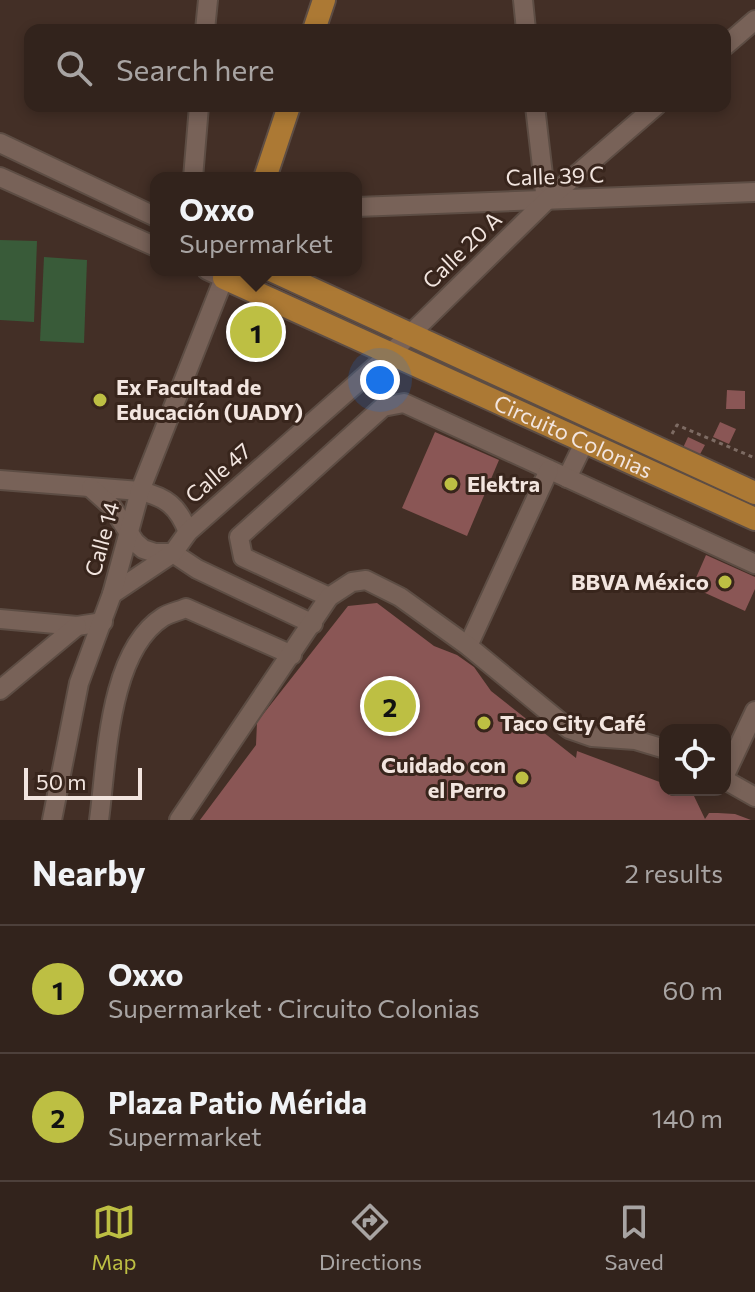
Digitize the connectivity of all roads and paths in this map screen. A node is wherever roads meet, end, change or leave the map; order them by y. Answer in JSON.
{"nodes":[{"id":1,"x":208,"y":0,"type":"edge"},
{"id":2,"x":324,"y":0,"type":"edge"},
{"id":3,"x":523,"y":0,"type":"edge"},
{"id":4,"x":755,"y":20,"type":"edge"},
{"id":5,"x":206,"y":24,"type":"edge"},
{"id":6,"x":316,"y":24,"type":"edge"},
{"id":7,"x":525,"y":24,"type":"edge"},
{"id":8,"x":731,"y":41,"type":"edge"},
{"id":9,"x":198,"y":112,"type":"edge"},
{"id":10,"x":287,"y":112,"type":"edge"},
{"id":11,"x":536,"y":112,"type":"edge"},
{"id":12,"x":649,"y":112,"type":"edge"},
{"id":13,"x":0,"y":143,"type":"edge"},
{"id":14,"x":194,"y":172,"type":"edge"},
{"id":15,"x":267,"y":172,"type":"edge"},
{"id":16,"x":0,"y":177,"type":"edge"},
{"id":17,"x":755,"y":192,"type":"edge"},
{"id":18,"x":546,"y":201,"type":"junction"},
{"id":19,"x":362,"y":207,"type":"edge"},
{"id":20,"x":150,"y":214,"type":"edge"},
{"id":21,"x":150,"y":244,"type":"edge"},
{"id":22,"x":218,"y":276,"type":"edge"},
{"id":23,"x":225,"y":276,"type":"edge"},
{"id":24,"x":284,"y":276,"type":"edge"},
{"id":25,"x":410,"y":333,"type":"junction"},
{"id":26,"x":391,"y":353,"type":"junction"},
{"id":27,"x":585,"y":441,"type":"junction"},
{"id":28,"x":662,"y":451,"type":"junction"},
{"id":29,"x":755,"y":458,"type":"edge"},
{"id":30,"x":549,"y":470,"type":"junction"},
{"id":31,"x":567,"y":478,"type":"junction"},
{"id":32,"x":0,"y":480,"type":"edge"},
{"id":33,"x":91,"y":488,"type":"junction"},
{"id":34,"x":140,"y":491,"type":"junction"},
{"id":35,"x":754,"y":491,"type":"edge"},
{"id":36,"x":755,"y":519,"type":"edge"},
{"id":37,"x":128,"y":529,"type":"junction"},
{"id":38,"x":188,"y":532,"type":"junction"},
{"id":39,"x":173,"y":553,"type":"junction"},
{"id":40,"x":755,"y":564,"type":"edge"},
{"id":41,"x":112,"y":594,"type":"junction"},
{"id":42,"x":329,"y":597,"type":"junction"},
{"id":43,"x":0,"y":619,"type":"edge"},
{"id":44,"x":103,"y":622,"type":"junction"},
{"id":45,"x":313,"y":624,"type":"junction"},
{"id":46,"x":77,"y":626,"type":"junction"},
{"id":47,"x":468,"y":646,"type":"junction"},
{"id":48,"x":292,"y":655,"type":"junction"},
{"id":49,"x":0,"y":690,"type":"edge"},
{"id":50,"x":755,"y":711,"type":"edge"},
{"id":51,"x":659,"y":747,"type":"edge"},
{"id":52,"x":731,"y":765,"type":"edge"},
{"id":53,"x":731,"y":782,"type":"edge"},
{"id":54,"x":755,"y":797,"type":"edge"},
{"id":55,"x":52,"y":820,"type":"edge"},
{"id":56,"x":99,"y":820,"type":"edge"},
{"id":57,"x":179,"y":820,"type":"edge"}],
"edges":[{"from":1,"to":5,"type":"street"},
{"from":2,"to":6,"type":"main road"},
{"from":3,"to":7,"type":"street"},
{"from":4,"to":8,"type":"street"},
{"from":9,"to":14,"type":"street"},
{"from":10,"to":15,"type":"main road"},
{"from":11,"to":18,"type":"street"},
{"from":12,"to":18,"type":"street","name":"Calle 20 A"},
{"from":13,"to":20,"type":"street"},
{"from":16,"to":21,"type":"street"},
{"from":17,"to":18,"type":"street","name":"Calle 39 C"},
{"from":18,"to":19,"type":"street","name":"Calle 39 C"},
{"from":18,"to":25,"type":"street","name":"Calle 20 A"},
{"from":22,"to":34,"type":"street","name":"Calle 14"},
{"from":23,"to":26,"type":"main road","name":"Circuito Colonias"},
{"from":24,"to":25,"type":"main road","name":"Circuito Colonias"},
{"from":25,"to":26,"type":"street"},
{"from":25,"to":28,"type":"main road","name":"Circuito Colonias"},
{"from":26,"to":27,"type":"main road","name":"Circuito Colonias"},
{"from":26,"to":38,"type":"street","name":"Calle 47"},
{"from":27,"to":31,"type":"street"},
{"from":27,"to":36,"type":"main road","name":"Circuito Colonias"},
{"from":28,"to":29,"type":"path"},
{"from":28,"to":35,"type":"main road","name":"Circuito Colonias"},
{"from":30,"to":31,"type":"street"},
{"from":30,"to":42,"type":"street"},
{"from":30,"to":47,"type":"street"},
{"from":31,"to":40,"type":"street"},
{"from":32,"to":33,"type":"street"},
{"from":33,"to":34,"type":"street"},
{"from":33,"to":37,"type":"street"},
{"from":34,"to":37,"type":"street","name":"Calle 14"},
{"from":34,"to":38,"type":"street"},
{"from":37,"to":39,"type":"street"},
{"from":37,"to":41,"type":"street","name":"Calle 14"},
{"from":38,"to":39,"type":"street","name":"Calle 47"},
{"from":39,"to":41,"type":"street","name":"Calle 47"},
{"from":39,"to":45,"type":"street"},
{"from":41,"to":44,"type":"street","name":"Calle 14"},
{"from":42,"to":45,"type":"street"},
{"from":42,"to":47,"type":"street"},
{"from":43,"to":46,"type":"street"},
{"from":44,"to":46,"type":"street"},
{"from":44,"to":55,"type":"street","name":"Calle 14"},
{"from":45,"to":48,"type":"street"},
{"from":46,"to":49,"type":"street"},
{"from":47,"to":51,"type":"street"},
{"from":48,"to":56,"type":"street"},
{"from":48,"to":57,"type":"street"},
{"from":50,"to":52,"type":"street"},
{"from":53,"to":54,"type":"street"}]}
